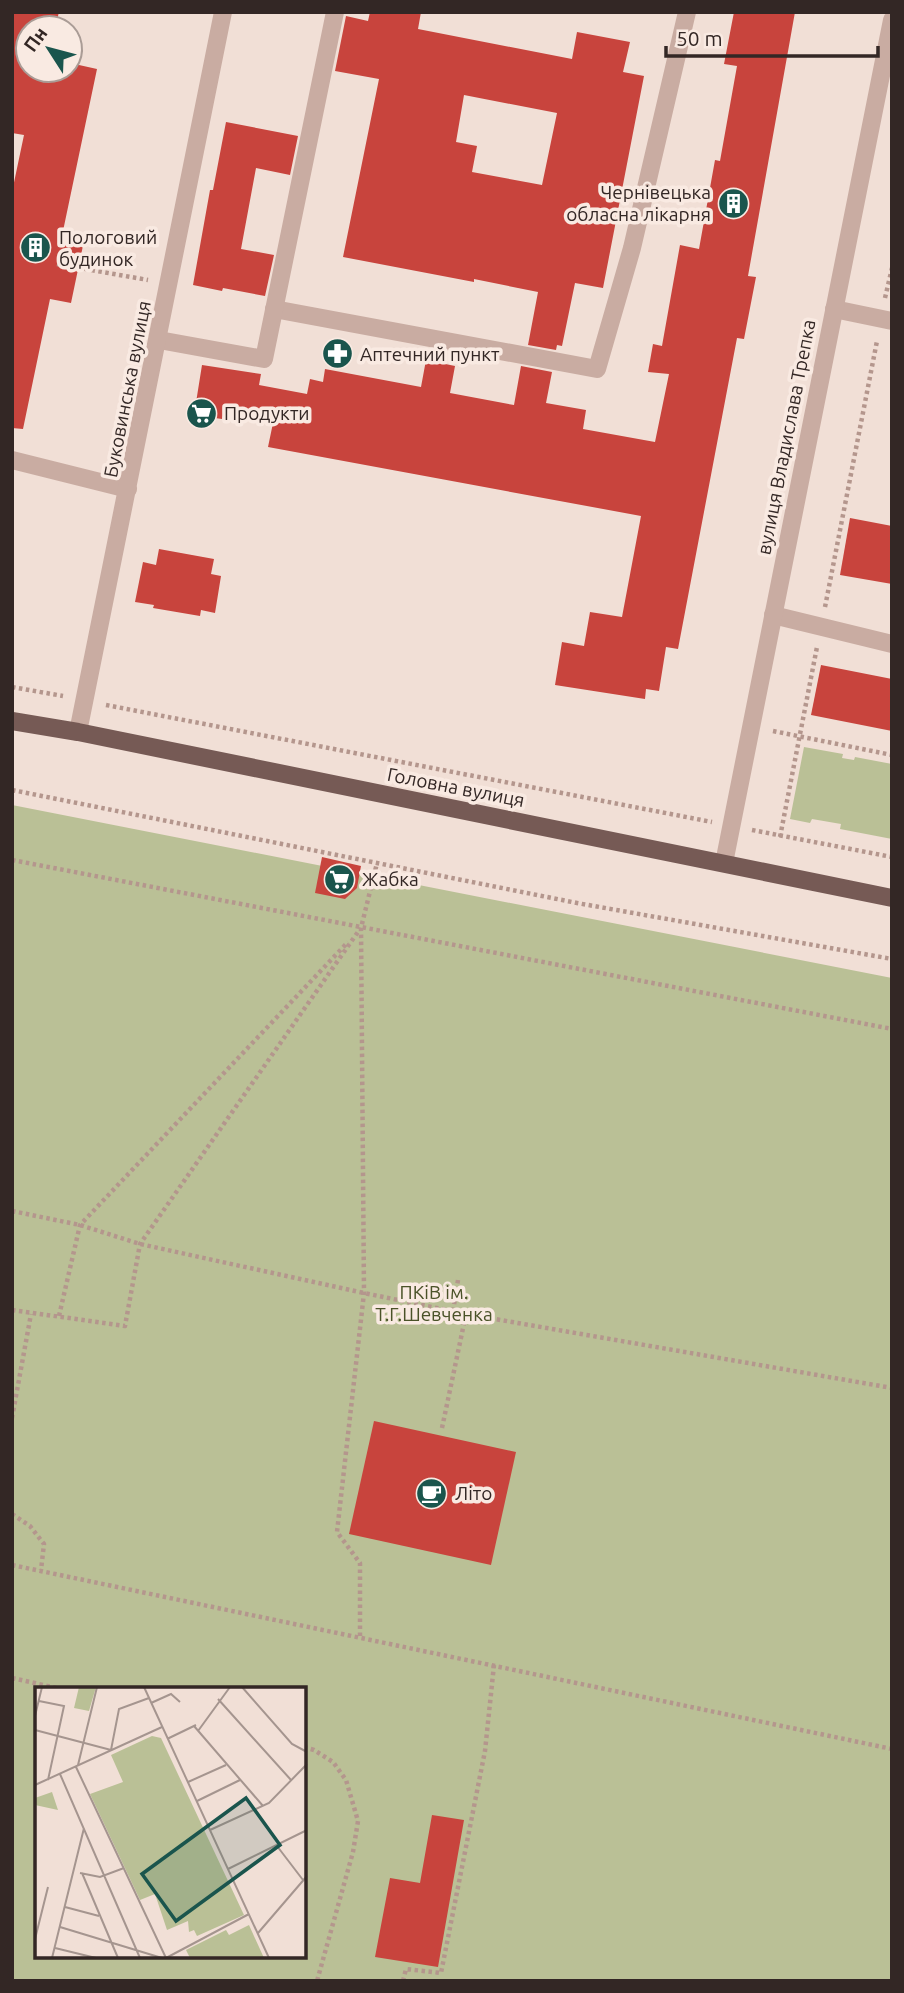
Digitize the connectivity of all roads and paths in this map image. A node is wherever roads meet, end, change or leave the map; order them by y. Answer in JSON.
{"nodes":[{"id":1,"x":223,"y":12,"type":"edge"},
{"id":2,"x":334,"y":12,"type":"edge"},
{"id":3,"x":687,"y":12,"type":"edge"},
{"id":4,"x":892,"y":20,"type":"edge"},
{"id":5,"x":890,"y":38,"type":"edge"},
{"id":6,"x":57,"y":264,"type":"dead end"},
{"id":7,"x":892,"y":268,"type":"edge"},
{"id":8,"x":169,"y":283,"type":"junction"},
{"id":9,"x":274,"y":309,"type":"junction"},
{"id":10,"x":834,"y":309,"type":"junction"},
{"id":11,"x":886,"y":320,"type":"edge"},
{"id":12,"x":159,"y":340,"type":"junction"},
{"id":13,"x":12,"y":460,"type":"edge"},
{"id":14,"x":128,"y":489,"type":"junction"},
{"id":15,"x":772,"y":615,"type":"junction"},
{"id":16,"x":822,"y":627,"type":"junction"},
{"id":17,"x":892,"y":644,"type":"edge"},
{"id":18,"x":12,"y":687,"type":"edge"},
{"id":19,"x":85,"y":701,"type":"junction"},
{"id":20,"x":12,"y":721,"type":"edge"},
{"id":21,"x":750,"y":726,"type":"junction"},
{"id":22,"x":78,"y":732,"type":"junction"},
{"id":23,"x":798,"y":737,"type":"junction"},
{"id":24,"x":892,"y":755,"type":"edge"},
{"id":25,"x":12,"y":790,"type":"edge"},
{"id":26,"x":730,"y":825,"type":"junction"},
{"id":27,"x":780,"y":837,"type":"junction"},
{"id":28,"x":892,"y":857,"type":"edge"},
{"id":29,"x":12,"y":860,"type":"edge"},
{"id":30,"x":377,"y":863,"type":"junction"},
{"id":31,"x":724,"y":863,"type":"junction"},
{"id":32,"x":892,"y":898,"type":"edge"},
{"id":33,"x":360,"y":929,"type":"junction"},
{"id":34,"x":892,"y":959,"type":"edge"},
{"id":35,"x":892,"y":1029,"type":"edge"},
{"id":36,"x":12,"y":1211,"type":"edge"},
{"id":37,"x":80,"y":1225,"type":"junction"},
{"id":38,"x":140,"y":1244,"type":"junction"},
{"id":39,"x":458,"y":1280,"type":"dead end"},
{"id":40,"x":364,"y":1293,"type":"junction"},
{"id":41,"x":12,"y":1310,"type":"edge"},
{"id":42,"x":453,"y":1311,"type":"junction"},
{"id":43,"x":31,"y":1314,"type":"junction"},
{"id":44,"x":466,"y":1314,"type":"junction"},
{"id":45,"x":59,"y":1316,"type":"junction"},
{"id":46,"x":892,"y":1388,"type":"edge"},
{"id":47,"x":12,"y":1418,"type":"edge"},
{"id":48,"x":442,"y":1428,"type":"dead end"},
{"id":49,"x":12,"y":1514,"type":"edge"},
{"id":50,"x":12,"y":1564,"type":"edge"},
{"id":51,"x":41,"y":1570,"type":"junction"},
{"id":52,"x":360,"y":1636,"type":"junction"},
{"id":53,"x":495,"y":1665,"type":"junction"},
{"id":54,"x":12,"y":1678,"type":"edge"},
{"id":55,"x":49,"y":1687,"type":"edge"},
{"id":56,"x":306,"y":1748,"type":"edge"},
{"id":57,"x":892,"y":1749,"type":"edge"},
{"id":58,"x":317,"y":1981,"type":"edge"},
{"id":59,"x":403,"y":1981,"type":"edge"}],
"edges":[{"from":1,"to":8,"type":"street","name":"Буковинська вулиця"},
{"from":2,"to":9,"type":"street"},
{"from":3,"to":9,"type":"street"},
{"from":4,"to":5,"type":"street","name":"вулиця Владислава Трепка"},
{"from":5,"to":10,"type":"street","name":"вулиця Владислава Трепка"},
{"from":6,"to":8,"type":"path"},
{"from":7,"to":11,"type":"path"},
{"from":8,"to":12,"type":"street","name":"Буковинська вулиця"},
{"from":9,"to":12,"type":"street"},
{"from":10,"to":11,"type":"street"},
{"from":10,"to":15,"type":"street","name":"вулиця Владислава Трепка"},
{"from":11,"to":16,"type":"path"},
{"from":12,"to":14,"type":"street","name":"Буковинська вулиця"},
{"from":13,"to":14,"type":"street"},
{"from":14,"to":19,"type":"street","name":"Буковинська вулиця"},
{"from":15,"to":16,"type":"street"},
{"from":15,"to":21,"type":"street","name":"вулиця Владислава Трепка"},
{"from":16,"to":17,"type":"street"},
{"from":16,"to":23,"type":"path"},
{"from":18,"to":19,"type":"path"},
{"from":19,"to":22,"type":"street","name":"Буковинська вулиця"},
{"from":19,"to":26,"type":"path"},
{"from":20,"to":22,"type":"main road","name":"Головна вулиця"},
{"from":21,"to":23,"type":"path"},
{"from":21,"to":26,"type":"street","name":"вулиця Владислава Трепка"},
{"from":22,"to":31,"type":"main road","name":"Головна вулиця"},
{"from":23,"to":24,"type":"path"},
{"from":23,"to":27,"type":"path"},
{"from":25,"to":30,"type":"path"},
{"from":26,"to":27,"type":"path"},
{"from":26,"to":31,"type":"street","name":"вулиця Владислава Трепка"},
{"from":27,"to":28,"type":"path"},
{"from":29,"to":33,"type":"path"},
{"from":30,"to":33,"type":"path"},
{"from":30,"to":34,"type":"path"},
{"from":31,"to":32,"type":"main road","name":"Головна вулиця"},
{"from":33,"to":35,"type":"path"},
{"from":33,"to":37,"type":"path"},
{"from":33,"to":38,"type":"path"},
{"from":33,"to":40,"type":"path"},
{"from":36,"to":37,"type":"path"},
{"from":37,"to":38,"type":"path"},
{"from":37,"to":45,"type":"path"},
{"from":38,"to":40,"type":"path"},
{"from":38,"to":45,"type":"path"},
{"from":39,"to":42,"type":"path"},
{"from":40,"to":42,"type":"path"},
{"from":40,"to":52,"type":"path"},
{"from":41,"to":43,"type":"path"},
{"from":42,"to":44,"type":"path"},
{"from":43,"to":45,"type":"path"},
{"from":43,"to":47,"type":"path"},
{"from":44,"to":46,"type":"path"},
{"from":44,"to":48,"type":"path"},
{"from":49,"to":51,"type":"path"},
{"from":50,"to":51,"type":"path"},
{"from":51,"to":52,"type":"path"},
{"from":52,"to":53,"type":"path"},
{"from":53,"to":57,"type":"path"},
{"from":53,"to":59,"type":"path"},
{"from":54,"to":55,"type":"path"},
{"from":56,"to":58,"type":"path"}]}
